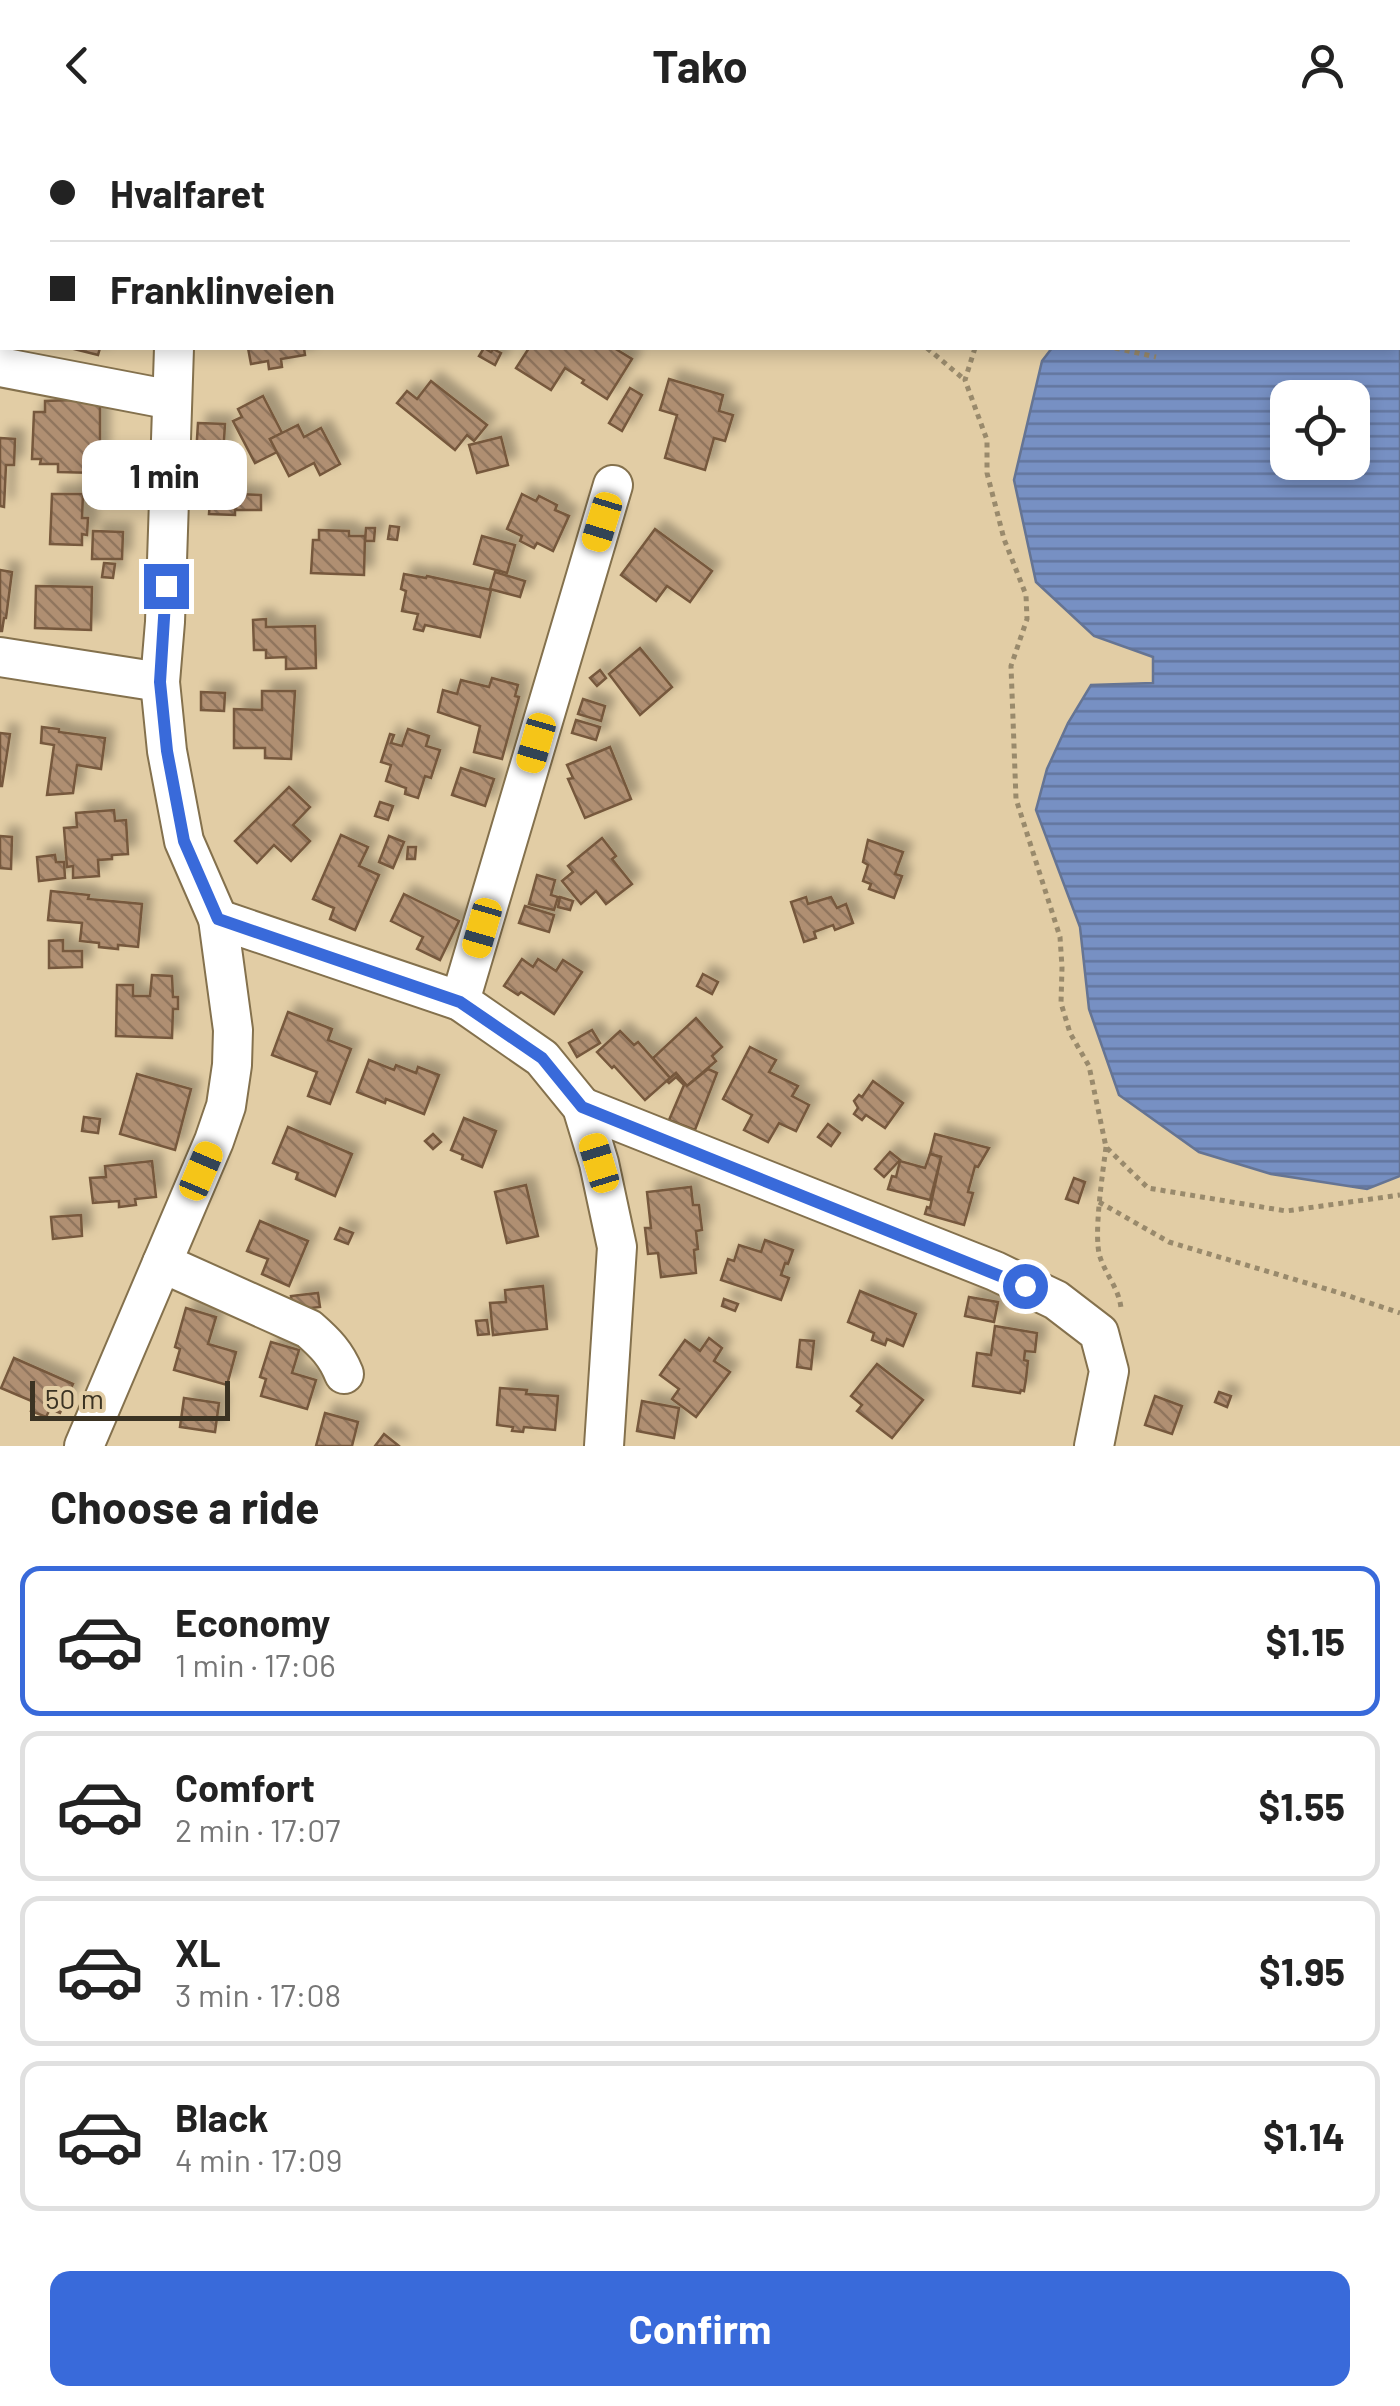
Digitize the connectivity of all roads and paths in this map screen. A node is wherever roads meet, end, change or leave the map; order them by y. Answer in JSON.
{"nodes":[{"id":1,"x":174,"y":350,"type":"edge"},
{"id":2,"x":929,"y":350,"type":"edge"},
{"id":3,"x":974,"y":350,"type":"edge"},
{"id":4,"x":1125,"y":350,"type":"edge"},
{"id":5,"x":1156,"y":356,"type":"dead end"},
{"id":6,"x":0,"y":367,"type":"edge"},
{"id":7,"x":965,"y":380,"type":"junction"},
{"id":8,"x":172,"y":400,"type":"junction"},
{"id":9,"x":613,"y":485,"type":"dead end"},
{"id":10,"x":0,"y":657,"type":"edge"},
{"id":11,"x":160,"y":682,"type":"junction"},
{"id":12,"x":218,"y":919,"type":"junction"},
{"id":13,"x":460,"y":1002,"type":"junction"},
{"id":14,"x":582,"y":1107,"type":"junction"},
{"id":15,"x":1106,"y":1146,"type":"junction"},
{"id":16,"x":1400,"y":1194,"type":"edge"},
{"id":17,"x":1100,"y":1202,"type":"junction"},
{"id":18,"x":162,"y":1262,"type":"junction"},
{"id":19,"x":1400,"y":1313,"type":"edge"},
{"id":20,"x":1110,"y":1327,"type":"junction"},
{"id":21,"x":344,"y":1374,"type":"dead end"},
{"id":22,"x":84,"y":1446,"type":"edge"},
{"id":23,"x":604,"y":1446,"type":"edge"},
{"id":24,"x":1094,"y":1446,"type":"edge"}],
"edges":[{"from":1,"to":8,"type":"street"},
{"from":2,"to":7,"type":"path"},
{"from":3,"to":7,"type":"path"},
{"from":4,"to":5,"type":"path"},
{"from":6,"to":8,"type":"street"},
{"from":7,"to":15,"type":"path"},
{"from":8,"to":11,"type":"street"},
{"from":9,"to":13,"type":"street"},
{"from":10,"to":11,"type":"street"},
{"from":11,"to":12,"type":"street"},
{"from":12,"to":13,"type":"street"},
{"from":12,"to":18,"type":"street"},
{"from":13,"to":14,"type":"street"},
{"from":14,"to":20,"type":"street"},
{"from":14,"to":23,"type":"street"},
{"from":15,"to":16,"type":"path"},
{"from":15,"to":17,"type":"path"},
{"from":17,"to":19,"type":"path"},
{"from":17,"to":20,"type":"path"},
{"from":18,"to":21,"type":"street"},
{"from":18,"to":22,"type":"street"},
{"from":20,"to":24,"type":"street"}]}
